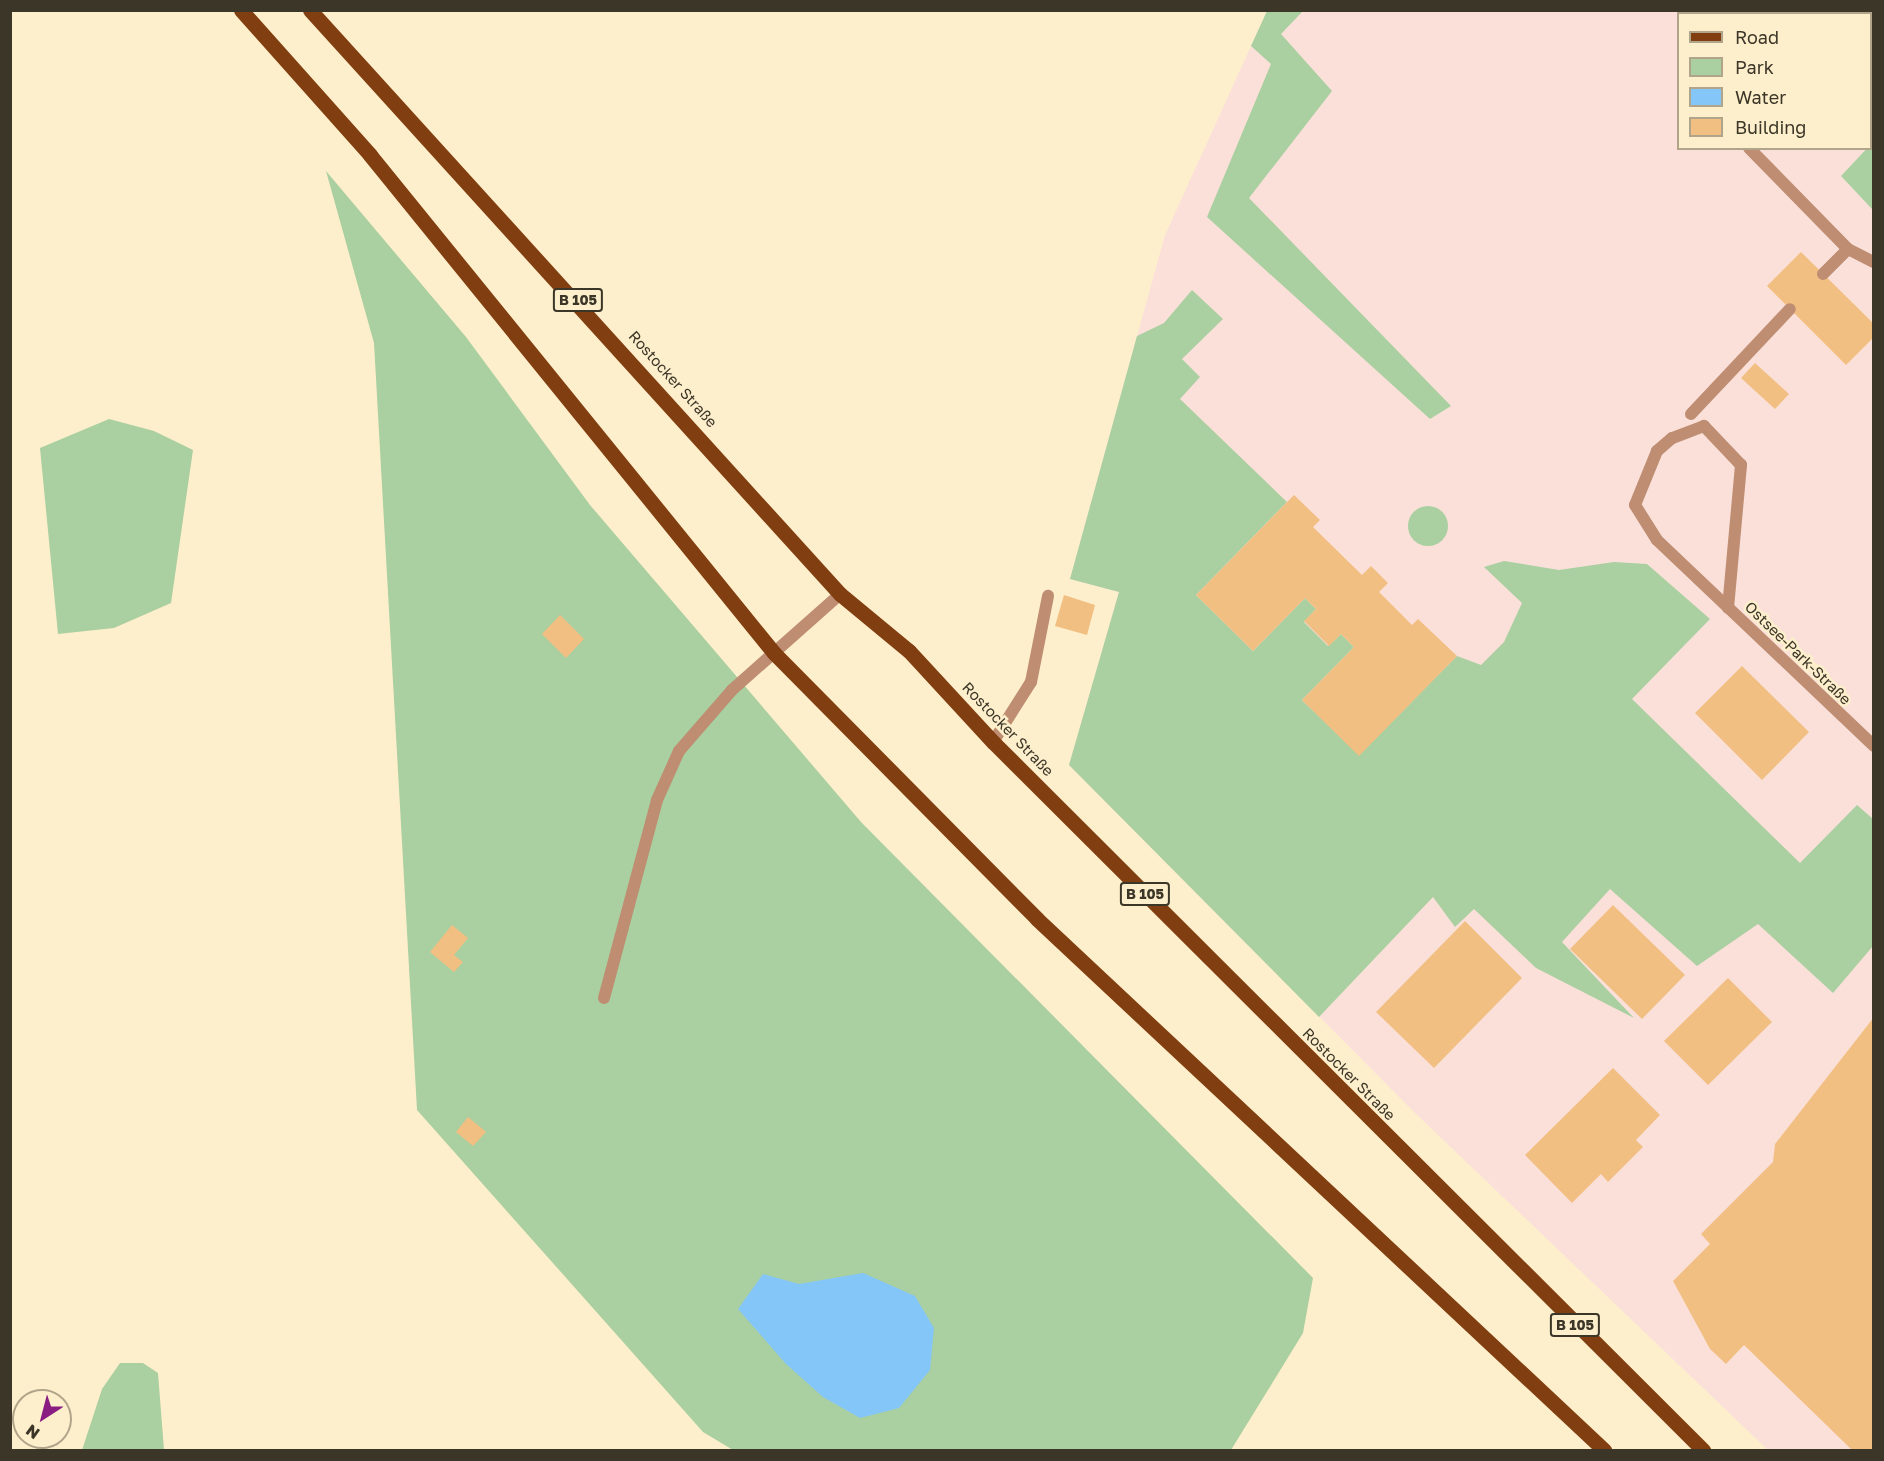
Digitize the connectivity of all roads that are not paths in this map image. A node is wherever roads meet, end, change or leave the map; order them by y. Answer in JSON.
{"nodes":[{"id":1,"x":241,"y":10,"type":"edge"},
{"id":2,"x":310,"y":10,"type":"edge"},
{"id":3,"x":1751,"y":150,"type":"edge"},
{"id":4,"x":1848,"y":249,"type":"junction"},
{"id":5,"x":1874,"y":262,"type":"edge"},
{"id":6,"x":1823,"y":274,"type":"dead end"},
{"id":7,"x":1790,"y":309,"type":"dead end"},
{"id":8,"x":1691,"y":414,"type":"dead end"},
{"id":9,"x":840,"y":594,"type":"junction"},
{"id":10,"x":1048,"y":596,"type":"dead end"},
{"id":11,"x":1728,"y":608,"type":"junction"},
{"id":12,"x":774,"y":653,"type":"junction"},
{"id":13,"x":993,"y":742,"type":"junction"},
{"id":14,"x":1874,"y":746,"type":"edge"},
{"id":15,"x":604,"y":998,"type":"dead end"},
{"id":16,"x":1604,"y":1450,"type":"edge"},
{"id":17,"x":1702,"y":1450,"type":"edge"}],
"edges":[{"from":1,"to":12,"type":"main road"},
{"from":2,"to":9,"type":"main road","name":"Rostocker Straße","number":"B 105"},
{"from":3,"to":4,"type":"street"},
{"from":4,"to":5,"type":"street"},
{"from":4,"to":6,"type":"street"},
{"from":7,"to":8,"type":"street"},
{"from":9,"to":12,"type":"street"},
{"from":9,"to":13,"type":"main road","name":"Rostocker Straße","number":"B 105"},
{"from":10,"to":13,"type":"street"},
{"from":11,"to":11,"type":"street","name":"Ostsee-Park-Straße"},
{"from":11,"to":14,"type":"street","name":"Ostsee-Park-Straße"},
{"from":12,"to":15,"type":"street"},
{"from":12,"to":16,"type":"main road"},
{"from":13,"to":17,"type":"main road","name":"Rostocker Straße","number":"B 105"}]}
